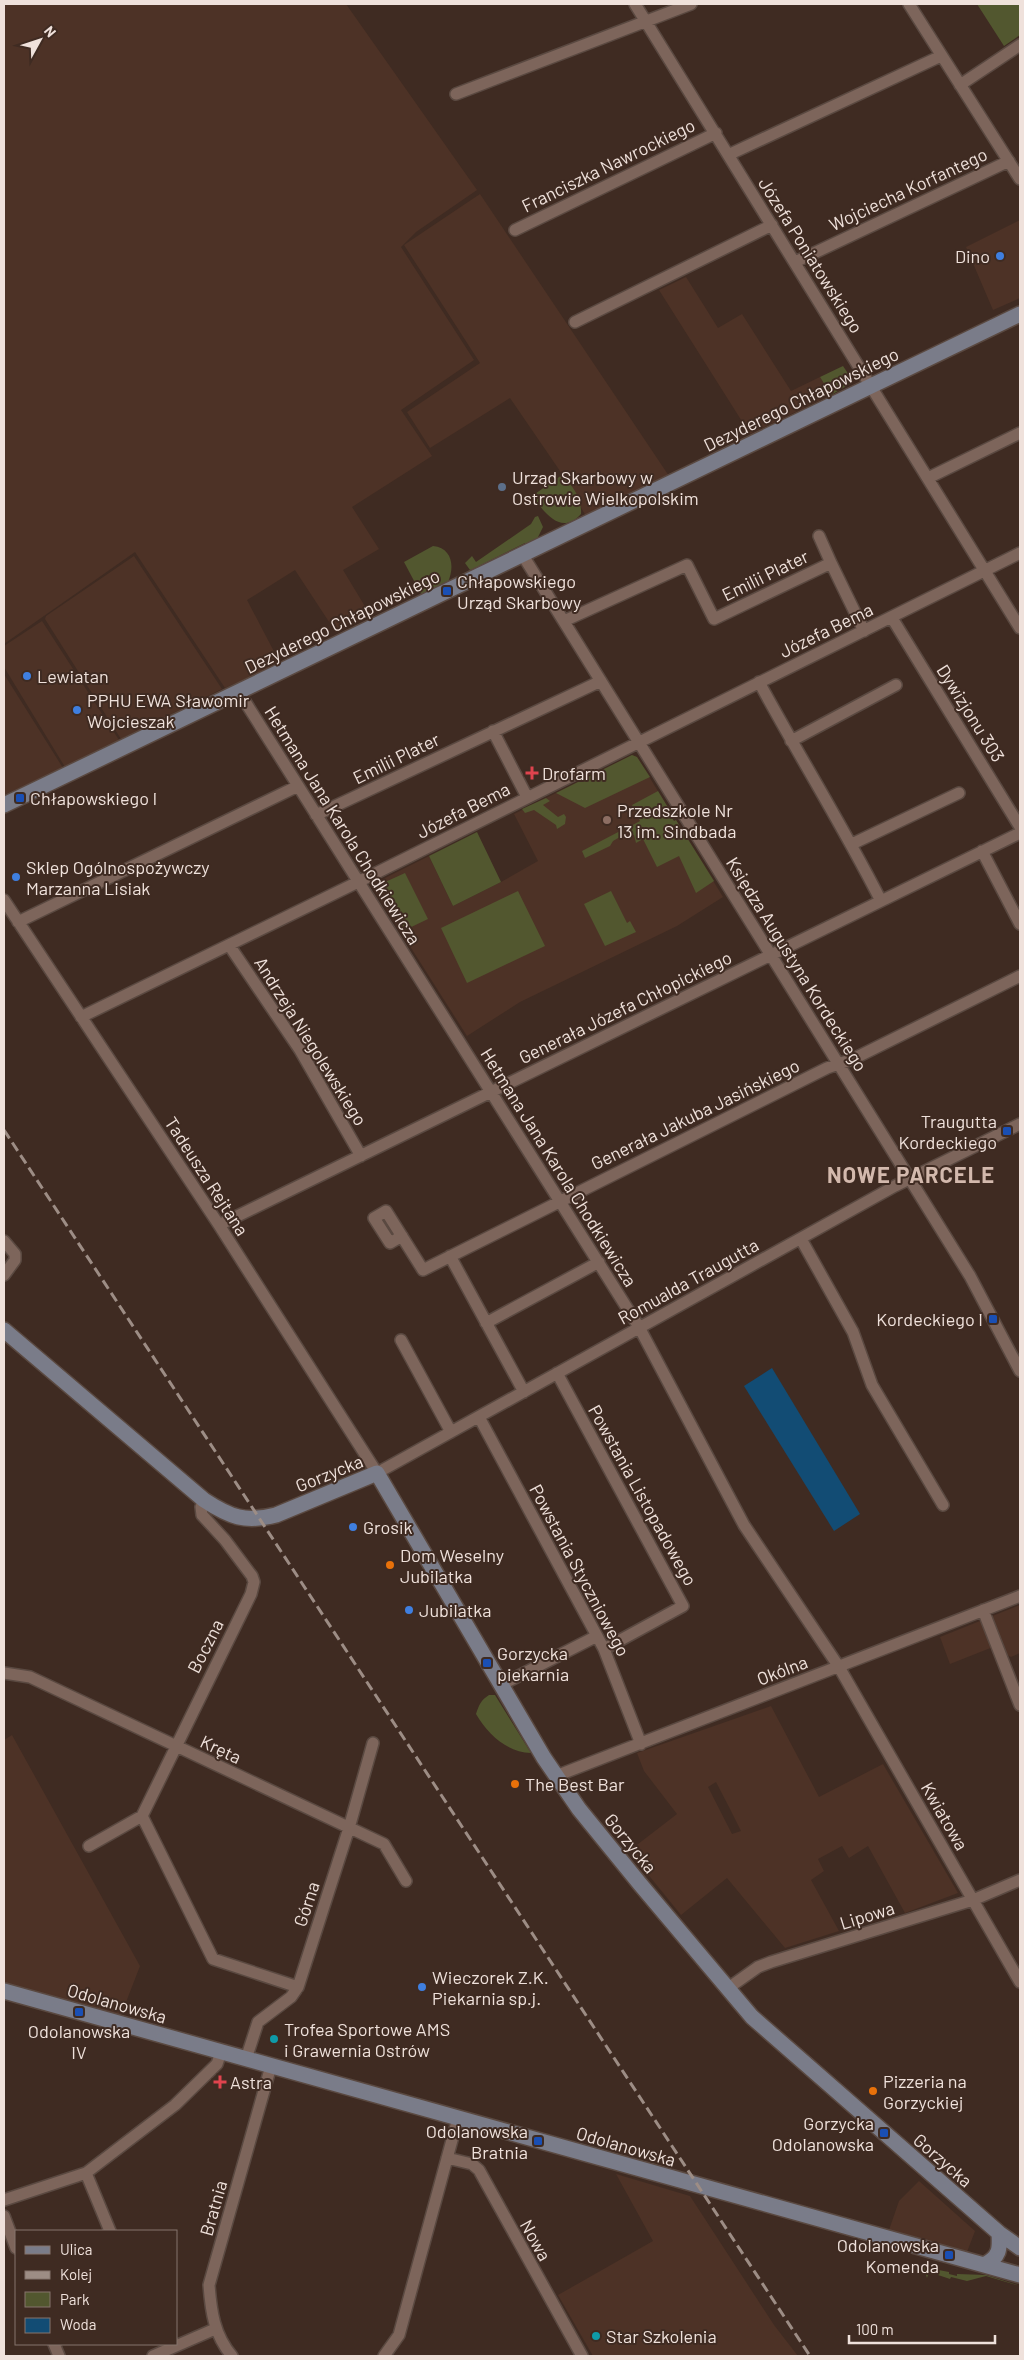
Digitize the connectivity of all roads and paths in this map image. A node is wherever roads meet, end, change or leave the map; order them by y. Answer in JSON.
{"nodes":[{"id":1,"x":634,"y":4,"type":"edge"},
{"id":2,"x":691,"y":4,"type":"edge"},
{"id":3,"x":909,"y":4,"type":"edge"},
{"id":4,"x":646,"y":21,"type":"junction"},
{"id":5,"x":1020,"y":45,"type":"edge"},
{"id":6,"x":941,"y":56,"type":"junction"},
{"id":7,"x":960,"y":85,"type":"junction"},
{"id":8,"x":456,"y":94,"type":"dead end"},
{"id":9,"x":716,"y":132,"type":"junction"},
{"id":10,"x":728,"y":154,"type":"junction"},
{"id":11,"x":1008,"y":161,"type":"junction"},
{"id":12,"x":1020,"y":177,"type":"edge"},
{"id":13,"x":772,"y":225,"type":"junction"},
{"id":14,"x":515,"y":230,"type":"dead end"},
{"id":15,"x":795,"y":262,"type":"junction"},
{"id":16,"x":1020,"y":314,"type":"edge"},
{"id":17,"x":575,"y":322,"type":"dead end"},
{"id":18,"x":871,"y":385,"type":"junction"},
{"id":19,"x":1020,"y":433,"type":"edge"},
{"id":20,"x":928,"y":478,"type":"junction"},
{"id":21,"x":819,"y":536,"type":"dead end"},
{"id":22,"x":1020,"y":553,"type":"edge"},
{"id":23,"x":522,"y":554,"type":"junction"},
{"id":24,"x":831,"y":563,"type":"junction"},
{"id":25,"x":984,"y":570,"type":"junction"},
{"id":26,"x":892,"y":618,"type":"junction"},
{"id":27,"x":564,"y":621,"type":"junction"},
{"id":28,"x":1020,"y":628,"type":"edge"},
{"id":29,"x":864,"y":631,"type":"junction"},
{"id":30,"x":601,"y":681,"type":"junction"},
{"id":31,"x":759,"y":682,"type":"junction"},
{"id":32,"x":896,"y":685,"type":"dead end"},
{"id":33,"x":238,"y":692,"type":"junction"},
{"id":34,"x":493,"y":731,"type":"junction"},
{"id":35,"x":791,"y":741,"type":"junction"},
{"id":36,"x":639,"y":742,"type":"junction"},
{"id":37,"x":298,"y":786,"type":"junction"},
{"id":38,"x":958,"y":793,"type":"dead end"},
{"id":39,"x":527,"y":797,"type":"junction"},
{"id":40,"x":4,"y":805,"type":"edge"},
{"id":41,"x":316,"y":815,"type":"junction"},
{"id":42,"x":1020,"y":827,"type":"edge"},
{"id":43,"x":1020,"y":832,"type":"edge"},
{"id":44,"x":852,"y":844,"type":"junction"},
{"id":45,"x":982,"y":851,"type":"junction"},
{"id":46,"x":358,"y":882,"type":"junction"},
{"id":47,"x":4,"y":900,"type":"edge"},
{"id":48,"x":881,"y":901,"type":"junction"},
{"id":49,"x":18,"y":922,"type":"junction"},
{"id":50,"x":1020,"y":924,"type":"edge"},
{"id":51,"x":229,"y":945,"type":"junction"},
{"id":52,"x":771,"y":955,"type":"junction"},
{"id":53,"x":1020,"y":976,"type":"edge"},
{"id":54,"x":81,"y":1016,"type":"junction"},
{"id":55,"x":838,"y":1064,"type":"junction"},
{"id":56,"x":491,"y":1092,"type":"junction"},
{"id":57,"x":1020,"y":1124,"type":"edge"},
{"id":58,"x":361,"y":1156,"type":"junction"},
{"id":59,"x":910,"y":1179,"type":"junction"},
{"id":60,"x":560,"y":1201,"type":"junction"},
{"id":61,"x":219,"y":1225,"type":"junction"},
{"id":62,"x":402,"y":1236,"type":"dead end"},
{"id":63,"x":801,"y":1239,"type":"junction"},
{"id":64,"x":4,"y":1241,"type":"edge"},
{"id":65,"x":450,"y":1256,"type":"junction"},
{"id":66,"x":599,"y":1262,"type":"junction"},
{"id":67,"x":4,"y":1275,"type":"edge"},
{"id":68,"x":486,"y":1323,"type":"junction"},
{"id":69,"x":639,"y":1328,"type":"junction"},
{"id":70,"x":4,"y":1330,"type":"edge"},
{"id":71,"x":401,"y":1340,"type":"dead end"},
{"id":72,"x":1020,"y":1371,"type":"edge"},
{"id":73,"x":557,"y":1373,"type":"junction"},
{"id":74,"x":524,"y":1392,"type":"junction"},
{"id":75,"x":479,"y":1417,"type":"junction"},
{"id":76,"x":451,"y":1432,"type":"junction"},
{"id":77,"x":377,"y":1473,"type":"junction"},
{"id":78,"x":204,"y":1500,"type":"junction"},
{"id":79,"x":943,"y":1505,"type":"dead end"},
{"id":80,"x":1020,"y":1596,"type":"edge"},
{"id":81,"x":983,"y":1610,"type":"junction"},
{"id":82,"x":597,"y":1636,"type":"junction"},
{"id":83,"x":604,"y":1649,"type":"junction"},
{"id":84,"x":839,"y":1667,"type":"junction"},
{"id":85,"x":4,"y":1674,"type":"edge"},
{"id":86,"x":501,"y":1685,"type":"junction"},
{"id":87,"x":1020,"y":1705,"type":"edge"},
{"id":88,"x":373,"y":1743,"type":"dead end"},
{"id":89,"x":641,"y":1744,"type":"junction"},
{"id":90,"x":174,"y":1746,"type":"junction"},
{"id":91,"x":556,"y":1776,"type":"junction"},
{"id":92,"x":142,"y":1816,"type":"junction"},
{"id":93,"x":349,"y":1828,"type":"junction"},
{"id":94,"x":89,"y":1846,"type":"dead end"},
{"id":95,"x":1020,"y":1880,"type":"edge"},
{"id":96,"x":406,"y":1881,"type":"dead end"},
{"id":97,"x":973,"y":1900,"type":"junction"},
{"id":98,"x":1020,"y":1982,"type":"edge"},
{"id":99,"x":298,"y":1986,"type":"junction"},
{"id":100,"x":727,"y":1989,"type":"junction"},
{"id":101,"x":4,"y":1991,"type":"edge"},
{"id":102,"x":221,"y":2052,"type":"junction"},
{"id":103,"x":246,"y":2059,"type":"junction"},
{"id":104,"x":271,"y":2066,"type":"junction"},
{"id":105,"x":458,"y":2118,"type":"junction"},
{"id":106,"x":447,"y":2158,"type":"junction"},
{"id":107,"x":86,"y":2173,"type":"junction"},
{"id":108,"x":4,"y":2200,"type":"edge"},
{"id":109,"x":4,"y":2216,"type":"edge"},
{"id":110,"x":110,"y":2230,"type":"edge"},
{"id":111,"x":999,"y":2233,"type":"junction"},
{"id":112,"x":15,"y":2245,"type":"edge"},
{"id":113,"x":1020,"y":2248,"type":"edge"},
{"id":114,"x":984,"y":2265,"type":"junction"},
{"id":115,"x":1020,"y":2266,"type":"edge"},
{"id":116,"x":1020,"y":2275,"type":"edge"},
{"id":117,"x":215,"y":2329,"type":"junction"},
{"id":118,"x":153,"y":2356,"type":"edge"},
{"id":119,"x":232,"y":2356,"type":"edge"},
{"id":120,"x":384,"y":2356,"type":"edge"},
{"id":121,"x":582,"y":2356,"type":"edge"}],
"edges":[{"from":1,"to":4,"type":"street","name":"Józefa Poniatowskiego"},
{"from":2,"to":4,"type":"street"},
{"from":3,"to":6,"type":"street"},
{"from":4,"to":8,"type":"street"},
{"from":4,"to":9,"type":"street","name":"Józefa Poniatowskiego"},
{"from":5,"to":7,"type":"street"},
{"from":6,"to":7,"type":"street"},
{"from":6,"to":10,"type":"street"},
{"from":7,"to":11,"type":"street"},
{"from":9,"to":10,"type":"street","name":"Józefa Poniatowskiego"},
{"from":9,"to":14,"type":"street","name":"Franciszka Nawrockiego"},
{"from":10,"to":13,"type":"street","name":"Józefa Poniatowskiego"},
{"from":11,"to":12,"type":"street"},
{"from":11,"to":15,"type":"street","name":"Wojciecha Korfantego"},
{"from":13,"to":15,"type":"street","name":"Józefa Poniatowskiego"},
{"from":13,"to":17,"type":"street"},
{"from":15,"to":18,"type":"street","name":"Józefa Poniatowskiego"},
{"from":16,"to":18,"type":"street","name":"Dezyderego Chłapowskiego"},
{"from":18,"to":20,"type":"street","name":"Józefa Poniatowskiego"},
{"from":18,"to":23,"type":"street","name":"Dezyderego Chłapowskiego"},
{"from":19,"to":20,"type":"street"},
{"from":20,"to":25,"type":"street","name":"Józefa Poniatowskiego"},
{"from":21,"to":24,"type":"street"},
{"from":22,"to":25,"type":"street","name":"Józefa Bema"},
{"from":23,"to":27,"type":"street","name":"Księdza Augustyna Kordeckiego"},
{"from":23,"to":33,"type":"street","name":"Dezyderego Chłapowskiego"},
{"from":24,"to":27,"type":"street","name":"Emilii Plater"},
{"from":24,"to":29,"type":"street","name":"Emilii Plater"},
{"from":25,"to":26,"type":"street","name":"Józefa Bema"},
{"from":25,"to":28,"type":"street","name":"Józefa Poniatowskiego"},
{"from":26,"to":29,"type":"street","name":"Józefa Bema"},
{"from":26,"to":42,"type":"street","name":"Dywizjonu 303"},
{"from":27,"to":30,"type":"street","name":"Księdza Augustyna Kordeckiego"},
{"from":29,"to":31,"type":"street","name":"Józefa Bema"},
{"from":30,"to":34,"type":"street","name":"Emilii Plater"},
{"from":30,"to":36,"type":"street","name":"Księdza Augustyna Kordeckiego"},
{"from":31,"to":35,"type":"street"},
{"from":31,"to":36,"type":"street","name":"Józefa Bema"},
{"from":32,"to":35,"type":"street"},
{"from":33,"to":37,"type":"street","name":"Hetmana Jana Karola Chodkiewicza"},
{"from":33,"to":40,"type":"street","name":"Dezyderego Chłapowskiego"},
{"from":34,"to":39,"type":"street"},
{"from":34,"to":41,"type":"street","name":"Emilii Plater"},
{"from":35,"to":44,"type":"street"},
{"from":36,"to":39,"type":"street","name":"Józefa Bema"},
{"from":36,"to":52,"type":"street","name":"Księdza Augustyna Kordeckiego"},
{"from":37,"to":41,"type":"street","name":"Hetmana Jana Karola Chodkiewicza"},
{"from":37,"to":49,"type":"street"},
{"from":38,"to":44,"type":"street"},
{"from":39,"to":46,"type":"street","name":"Józefa Bema"},
{"from":41,"to":46,"type":"street","name":"Hetmana Jana Karola Chodkiewicza"},
{"from":43,"to":45,"type":"street","name":"Generała Józefa Chłopickiego"},
{"from":44,"to":48,"type":"street"},
{"from":45,"to":48,"type":"street","name":"Generała Józefa Chłopickiego"},
{"from":45,"to":50,"type":"street"},
{"from":46,"to":51,"type":"street","name":"Józefa Bema"},
{"from":46,"to":56,"type":"street","name":"Hetmana Jana Karola Chodkiewicza"},
{"from":47,"to":49,"type":"street","name":"Tadeusza Rejtana"},
{"from":48,"to":52,"type":"street","name":"Generała Józefa Chłopickiego"},
{"from":49,"to":54,"type":"street","name":"Tadeusza Rejtana"},
{"from":51,"to":54,"type":"street","name":"Józefa Bema"},
{"from":51,"to":58,"type":"street","name":"Andrzeja Niegolewskiego"},
{"from":52,"to":55,"type":"street","name":"Księdza Augustyna Kordeckiego"},
{"from":52,"to":56,"type":"street","name":"Generała Józefa Chłopickiego"},
{"from":53,"to":55,"type":"street","name":"Generała Jakuba Jasińskiego"},
{"from":54,"to":61,"type":"street","name":"Tadeusza Rejtana"},
{"from":55,"to":59,"type":"street","name":"Księdza Augustyna Kordeckiego"},
{"from":55,"to":60,"type":"street","name":"Generała Jakuba Jasińskiego"},
{"from":56,"to":58,"type":"street","name":"Generała Józefa Chłopickiego"},
{"from":56,"to":60,"type":"street","name":"Hetmana Jana Karola Chodkiewicza"},
{"from":57,"to":59,"type":"street","name":"Romualda Traugutta"},
{"from":58,"to":61,"type":"street","name":"Generała Józefa Chłopickiego"},
{"from":59,"to":63,"type":"street","name":"Romualda Traugutta"},
{"from":59,"to":72,"type":"street","name":"Księdza Augustyna Kordeckiego"},
{"from":60,"to":65,"type":"street","name":"Generała Jakuba Jasińskiego"},
{"from":60,"to":66,"type":"street","name":"Hetmana Jana Karola Chodkiewicza"},
{"from":61,"to":77,"type":"street","name":"Tadeusza Rejtana"},
{"from":62,"to":65,"type":"street","name":"Generała Jakuba Jasińskiego"},
{"from":63,"to":69,"type":"street","name":"Romualda Traugutta"},
{"from":63,"to":79,"type":"street"},
{"from":64,"to":67,"type":"street"},
{"from":65,"to":68,"type":"street"},
{"from":66,"to":68,"type":"street"},
{"from":66,"to":69,"type":"street","name":"Hetmana Jana Karola Chodkiewicza"},
{"from":68,"to":74,"type":"street"},
{"from":69,"to":73,"type":"street","name":"Romualda Traugutta"},
{"from":69,"to":84,"type":"street","name":"Hetmana Jana Karola Chodkiewicza"},
{"from":70,"to":78,"type":"street","name":"Gorzycka"},
{"from":71,"to":76,"type":"street"},
{"from":73,"to":74,"type":"street","name":"Romualda Traugutta"},
{"from":73,"to":83,"type":"street","name":"Powstania Listopadowego"},
{"from":74,"to":75,"type":"street","name":"Romualda Traugutta"},
{"from":75,"to":76,"type":"street","name":"Romualda Traugutta"},
{"from":75,"to":82,"type":"street","name":"Powstania Styczniowego"},
{"from":76,"to":77,"type":"street","name":"Romualda Traugutta"},
{"from":77,"to":78,"type":"street","name":"Gorzycka"},
{"from":77,"to":86,"type":"street","name":"Gorzycka"},
{"from":78,"to":90,"type":"street","name":"Boczna"},
{"from":80,"to":81,"type":"street","name":"Okólna"},
{"from":81,"to":84,"type":"street","name":"Okólna"},
{"from":81,"to":87,"type":"street"},
{"from":82,"to":83,"type":"street","name":"Powstania Styczniowego"},
{"from":82,"to":86,"type":"street"},
{"from":83,"to":89,"type":"street","name":"Powstania Styczniowego"},
{"from":84,"to":89,"type":"street","name":"Okólna"},
{"from":84,"to":97,"type":"street","name":"Kwiatowa"},
{"from":85,"to":90,"type":"street","name":"Kręta"},
{"from":86,"to":91,"type":"street","name":"Gorzycka"},
{"from":88,"to":93,"type":"street","name":"Górna"},
{"from":89,"to":91,"type":"street","name":"Okólna"},
{"from":90,"to":92,"type":"street","name":"Boczna"},
{"from":90,"to":93,"type":"street","name":"Kręta"},
{"from":91,"to":100,"type":"street","name":"Gorzycka"},
{"from":92,"to":94,"type":"street"},
{"from":92,"to":99,"type":"street"},
{"from":93,"to":96,"type":"street","name":"Kręta"},
{"from":93,"to":99,"type":"street","name":"Górna"},
{"from":95,"to":97,"type":"street","name":"Lipowa"},
{"from":97,"to":98,"type":"street","name":"Kwiatowa"},
{"from":97,"to":100,"type":"street","name":"Lipowa"},
{"from":99,"to":103,"type":"street","name":"Górna"},
{"from":100,"to":111,"type":"street","name":"Gorzycka"},
{"from":101,"to":102,"type":"street","name":"Odolanowska"},
{"from":102,"to":103,"type":"street","name":"Odolanowska"},
{"from":102,"to":107,"type":"street"},
{"from":103,"to":104,"type":"street","name":"Odolanowska"},
{"from":104,"to":105,"type":"street","name":"Odolanowska"},
{"from":104,"to":117,"type":"street","name":"Bratnia"},
{"from":105,"to":106,"type":"street"},
{"from":105,"to":114,"type":"street","name":"Odolanowska"},
{"from":106,"to":120,"type":"street"},
{"from":106,"to":121,"type":"street","name":"Nowa"},
{"from":107,"to":108,"type":"street"},
{"from":107,"to":110,"type":"street"},
{"from":109,"to":112,"type":"street"},
{"from":111,"to":113,"type":"street","name":"Gorzycka"},
{"from":111,"to":114,"type":"street"},
{"from":111,"to":115,"type":"street","name":"Gorzycka"},
{"from":114,"to":116,"type":"street","name":"Odolanowska"},
{"from":117,"to":118,"type":"street"},
{"from":117,"to":119,"type":"street","name":"Bratnia"}]}
